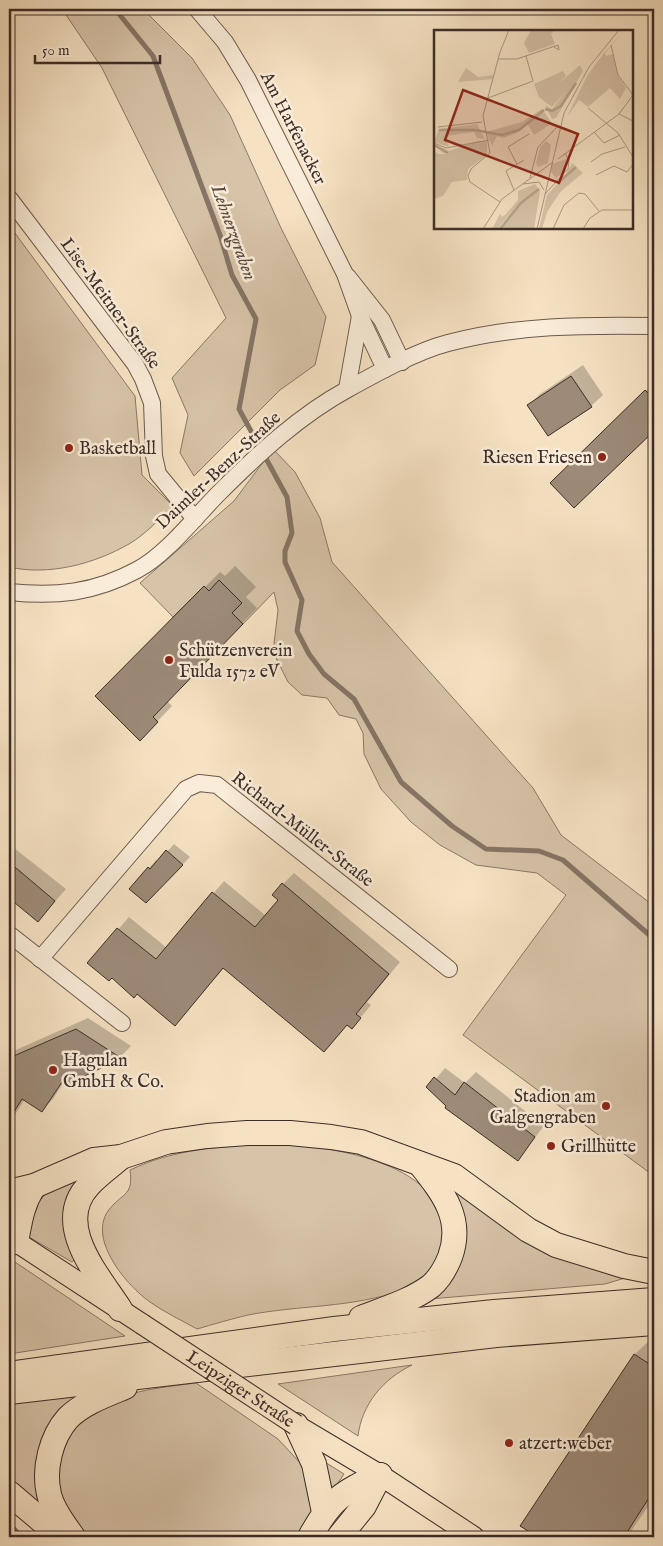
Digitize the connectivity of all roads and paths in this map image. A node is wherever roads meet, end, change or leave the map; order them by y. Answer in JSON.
{"nodes":[{"id":1,"x":197,"y":9,"type":"edge"},
{"id":2,"x":9,"y":198,"type":"edge"},
{"id":3,"x":345,"y":274,"type":"junction"},
{"id":4,"x":360,"y":316,"type":"junction"},
{"id":5,"x":654,"y":326,"type":"edge"},
{"id":6,"x":402,"y":362,"type":"junction"},
{"id":7,"x":385,"y":370,"type":"junction"},
{"id":8,"x":347,"y":389,"type":"junction"},
{"id":9,"x":195,"y":519,"type":"junction"},
{"id":10,"x":9,"y":592,"type":"edge"},
{"id":11,"x":9,"y":934,"type":"edge"},
{"id":12,"x":40,"y":959,"type":"junction"},
{"id":13,"x":449,"y":969,"type":"dead end"},
{"id":14,"x":122,"y":1024,"type":"dead end"},
{"id":15,"x":420,"y":1164,"type":"junction"},
{"id":16,"x":98,"y":1167,"type":"junction"},
{"id":17,"x":34,"y":1186,"type":"junction"},
{"id":18,"x":9,"y":1192,"type":"edge"},
{"id":19,"x":12,"y":1239,"type":"edge"},
{"id":20,"x":654,"y":1272,"type":"edge"},
{"id":21,"x":654,"y":1300,"type":"edge"},
{"id":22,"x":120,"y":1309,"type":"junction"},
{"id":23,"x":654,"y":1323,"type":"edge"},
{"id":24,"x":334,"y":1329,"type":"junction"},
{"id":25,"x":9,"y":1374,"type":"edge"},
{"id":26,"x":145,"y":1378,"type":"junction"},
{"id":27,"x":9,"y":1392,"type":"edge"},
{"id":28,"x":305,"y":1430,"type":"junction"},
{"id":29,"x":380,"y":1475,"type":"junction"},
{"id":30,"x":9,"y":1493,"type":"edge"},
{"id":31,"x":324,"y":1512,"type":"junction"},
{"id":32,"x":61,"y":1537,"type":"edge"},
{"id":33,"x":73,"y":1537,"type":"edge"},
{"id":34,"x":310,"y":1537,"type":"edge"},
{"id":35,"x":339,"y":1537,"type":"edge"},
{"id":36,"x":474,"y":1537,"type":"edge"}],
"edges":[{"from":1,"to":3,"type":"street","name":"Am Harfenacker"},
{"from":2,"to":9,"type":"street","name":"Lise-Meitner-Straße"},
{"from":3,"to":4,"type":"street","name":"Am Harfenacker"},
{"from":3,"to":6,"type":"street","name":"Am Harfenacker"},
{"from":4,"to":7,"type":"street","name":"Am Harfenacker"},
{"from":4,"to":8,"type":"street","name":"Am Harfenacker"},
{"from":5,"to":6,"type":"street","name":"Daimler-Benz-Straße"},
{"from":6,"to":7,"type":"street","name":"Daimler-Benz-Straße"},
{"from":7,"to":8,"type":"street","name":"Daimler-Benz-Straße"},
{"from":8,"to":9,"type":"street","name":"Daimler-Benz-Straße"},
{"from":9,"to":10,"type":"street","name":"Daimler-Benz-Straße"},
{"from":11,"to":12,"type":"street"},
{"from":12,"to":13,"type":"street","name":"Richard-Müller-Straße"},
{"from":12,"to":14,"type":"street"},
{"from":15,"to":16,"type":"highway"},
{"from":15,"to":20,"type":"highway"},
{"from":15,"to":24,"type":"highway"},
{"from":16,"to":17,"type":"highway"},
{"from":16,"to":22,"type":"highway"},
{"from":17,"to":18,"type":"highway"},
{"from":17,"to":19,"type":"highway"},
{"from":19,"to":22,"type":"main road","name":"Leipziger Straße"},
{"from":21,"to":24,"type":"highway"},
{"from":22,"to":28,"type":"main road","name":"Leipziger Straße","bridge":true},
{"from":23,"to":26,"type":"highway"},
{"from":24,"to":25,"type":"highway"},
{"from":26,"to":27,"type":"highway"},
{"from":26,"to":33,"type":"highway"},
{"from":28,"to":29,"type":"main road","name":"Leipziger Straße"},
{"from":28,"to":31,"type":"highway"},
{"from":29,"to":31,"type":"highway"},
{"from":29,"to":35,"type":"highway"},
{"from":29,"to":36,"type":"main road","name":"Leipziger Straße"},
{"from":30,"to":32,"type":"highway"},
{"from":31,"to":34,"type":"highway"}]}
